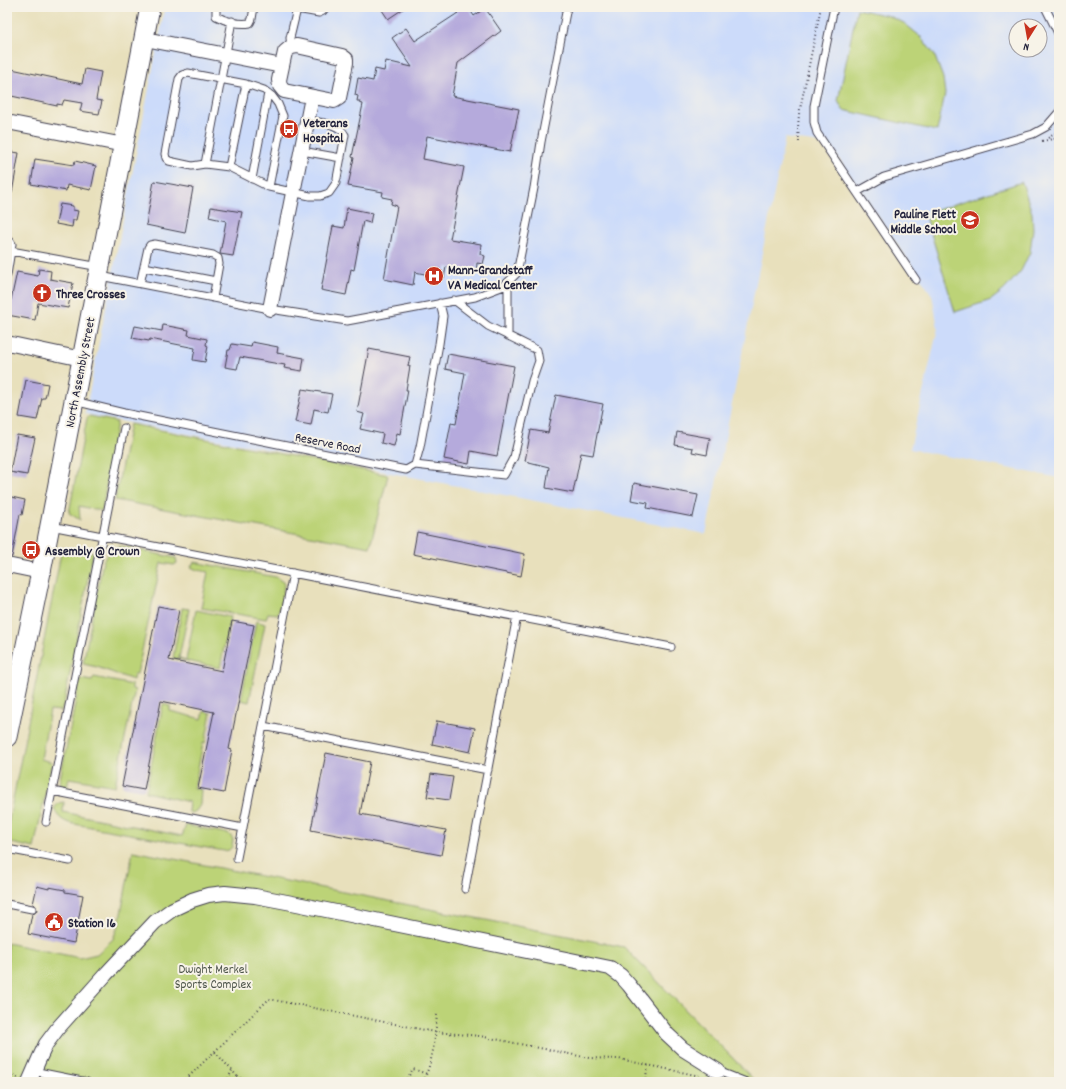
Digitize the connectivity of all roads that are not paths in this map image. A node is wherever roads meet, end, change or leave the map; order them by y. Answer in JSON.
{"nodes":[{"id":1,"x":150,"y":7,"type":"edge"},
{"id":2,"x":216,"y":7,"type":"edge"},
{"id":3,"x":254,"y":7,"type":"edge"},
{"id":4,"x":326,"y":7,"type":"edge"},
{"id":5,"x":567,"y":7,"type":"edge"},
{"id":6,"x":834,"y":7,"type":"edge"},
{"id":7,"x":1045,"y":7,"type":"edge"},
{"id":8,"x":295,"y":8,"type":"edge"},
{"id":9,"x":232,"y":21,"type":"junction"},
{"id":10,"x":1059,"y":35,"type":"edge"},
{"id":11,"x":145,"y":39,"type":"junction"},
{"id":12,"x":291,"y":47,"type":"junction"},
{"id":13,"x":225,"y":54,"type":"junction"},
{"id":14,"x":282,"y":66,"type":"junction"},
{"id":15,"x":220,"y":79,"type":"junction"},
{"id":16,"x":246,"y":84,"type":"junction"},
{"id":17,"x":268,"y":93,"type":"junction"},
{"id":18,"x":312,"y":97,"type":"junction"},
{"id":19,"x":1059,"y":112,"type":"edge"},
{"id":20,"x":308,"y":120,"type":"junction"},
{"id":21,"x":7,"y":122,"type":"edge"},
{"id":22,"x":124,"y":145,"type":"junction"},
{"id":23,"x":302,"y":151,"type":"junction"},
{"id":24,"x":341,"y":158,"type":"junction"},
{"id":25,"x":205,"y":164,"type":"junction"},
{"id":26,"x":229,"y":167,"type":"junction"},
{"id":27,"x":252,"y":179,"type":"junction"},
{"id":28,"x":269,"y":187,"type":"junction"},
{"id":29,"x":293,"y":192,"type":"junction"},
{"id":30,"x":857,"y":192,"type":"junction"},
{"id":31,"x":7,"y":241,"type":"edge"},
{"id":32,"x":11,"y":251,"type":"junction"},
{"id":33,"x":144,"y":267,"type":"junction"},
{"id":34,"x":99,"y":272,"type":"junction"},
{"id":35,"x":7,"y":275,"type":"edge"},
{"id":36,"x":916,"y":280,"type":"dead end"},
{"id":37,"x":216,"y":281,"type":"junction"},
{"id":38,"x":508,"y":282,"type":"junction"},
{"id":39,"x":140,"y":284,"type":"junction"},
{"id":40,"x":213,"y":298,"type":"junction"},
{"id":41,"x":454,"y":300,"type":"junction"},
{"id":42,"x":440,"y":303,"type":"junction"},
{"id":43,"x":270,"y":309,"type":"junction"},
{"id":44,"x":508,"y":336,"type":"junction"},
{"id":45,"x":7,"y":343,"type":"edge"},
{"id":46,"x":82,"y":359,"type":"junction"},
{"id":47,"x":74,"y":401,"type":"junction"},
{"id":48,"x":124,"y":428,"type":"dead end"},
{"id":49,"x":415,"y":465,"type":"junction"},
{"id":50,"x":49,"y":525,"type":"junction"},
{"id":51,"x":102,"y":535,"type":"junction"},
{"id":52,"x":7,"y":565,"type":"edge"},
{"id":53,"x":41,"y":572,"type":"junction"},
{"id":54,"x":293,"y":572,"type":"junction"},
{"id":55,"x":517,"y":616,"type":"junction"},
{"id":56,"x":671,"y":647,"type":"dead end"},
{"id":57,"x":263,"y":726,"type":"junction"},
{"id":58,"x":7,"y":737,"type":"edge"},
{"id":59,"x":488,"y":770,"type":"junction"},
{"id":60,"x":52,"y":791,"type":"junction"},
{"id":61,"x":46,"y":822,"type":"dead end"},
{"id":62,"x":243,"y":828,"type":"junction"},
{"id":63,"x":7,"y":849,"type":"edge"},
{"id":64,"x":237,"y":858,"type":"dead end"},
{"id":65,"x":70,"y":860,"type":"dead end"},
{"id":66,"x":465,"y":889,"type":"dead end"},
{"id":67,"x":7,"y":904,"type":"edge"},
{"id":68,"x":32,"y":909,"type":"dead end"},
{"id":69,"x":718,"y":1071,"type":"joint"},
{"id":70,"x":31,"y":1076,"type":"edge"},
{"id":71,"x":87,"y":1082,"type":"edge"},
{"id":72,"x":746,"y":1082,"type":"edge"}],
"edges":[{"from":1,"to":11,"type":"main road","name":"North Assembly Street"},
{"from":2,"to":9,"type":"lane"},
{"from":3,"to":9,"type":"lane"},
{"from":4,"to":8,"type":"lane"},
{"from":5,"to":38,"type":"lane"},
{"from":6,"to":30,"type":"lane"},
{"from":7,"to":10,"type":"lane"},
{"from":8,"to":12,"type":"lane"},
{"from":9,"to":13,"type":"lane"},
{"from":11,"to":13,"type":"street"},
{"from":11,"to":22,"type":"main road","name":"North Assembly Street"},
{"from":12,"to":14,"type":"street"},
{"from":12,"to":18,"type":"street"},
{"from":13,"to":14,"type":"street"},
{"from":13,"to":15,"type":"lane"},
{"from":14,"to":18,"type":"street"},
{"from":15,"to":16,"type":"lane"},
{"from":15,"to":25,"type":"lane"},
{"from":15,"to":25,"type":"lane"},
{"from":16,"to":17,"type":"lane"},
{"from":16,"to":26,"type":"lane"},
{"from":17,"to":27,"type":"lane"},
{"from":17,"to":28,"type":"lane"},
{"from":18,"to":20,"type":"street"},
{"from":19,"to":30,"type":"lane"},
{"from":20,"to":23,"type":"street"},
{"from":20,"to":24,"type":"lane"},
{"from":21,"to":22,"type":"street"},
{"from":22,"to":34,"type":"main road","name":"North Assembly Street"},
{"from":23,"to":24,"type":"lane"},
{"from":23,"to":29,"type":"street"},
{"from":24,"to":29,"type":"lane"},
{"from":25,"to":26,"type":"lane"},
{"from":26,"to":27,"type":"lane"},
{"from":27,"to":28,"type":"lane"},
{"from":28,"to":29,"type":"lane"},
{"from":29,"to":43,"type":"street"},
{"from":30,"to":36,"type":"lane"},
{"from":31,"to":32,"type":"lane"},
{"from":32,"to":34,"type":"lane"},
{"from":32,"to":35,"type":"lane"},
{"from":33,"to":37,"type":"lane"},
{"from":33,"to":37,"type":"lane"},
{"from":33,"to":39,"type":"lane"},
{"from":34,"to":39,"type":"lane"},
{"from":34,"to":46,"type":"main road","name":"North Assembly Street"},
{"from":37,"to":40,"type":"lane"},
{"from":38,"to":41,"type":"lane"},
{"from":38,"to":44,"type":"lane"},
{"from":39,"to":40,"type":"lane"},
{"from":40,"to":43,"type":"lane"},
{"from":41,"to":42,"type":"lane"},
{"from":41,"to":44,"type":"lane"},
{"from":42,"to":43,"type":"lane"},
{"from":42,"to":49,"type":"lane"},
{"from":44,"to":49,"type":"lane","name":"Reserve Road"},
{"from":45,"to":46,"type":"street"},
{"from":46,"to":47,"type":"main road","name":"North Assembly Street"},
{"from":47,"to":49,"type":"lane","name":"Reserve Road"},
{"from":47,"to":50,"type":"main road","name":"North Assembly Street"},
{"from":48,"to":51,"type":"lane"},
{"from":50,"to":51,"type":"lane"},
{"from":50,"to":53,"type":"main road","name":"North Assembly Street"},
{"from":51,"to":54,"type":"lane"},
{"from":51,"to":60,"type":"lane"},
{"from":52,"to":53,"type":"street"},
{"from":53,"to":58,"type":"main road","name":"North Assembly Street"},
{"from":54,"to":55,"type":"lane"},
{"from":54,"to":57,"type":"lane"},
{"from":55,"to":56,"type":"lane"},
{"from":55,"to":59,"type":"lane"},
{"from":57,"to":59,"type":"lane"},
{"from":57,"to":62,"type":"lane"},
{"from":59,"to":66,"type":"lane"},
{"from":60,"to":61,"type":"lane"},
{"from":60,"to":62,"type":"lane"},
{"from":62,"to":64,"type":"lane"},
{"from":63,"to":65,"type":"lane"},
{"from":67,"to":68,"type":"lane"},
{"from":69,"to":70,"type":"street"},
{"from":69,"to":72,"type":"lane"},
{"from":70,"to":71,"type":"lane"}]}
